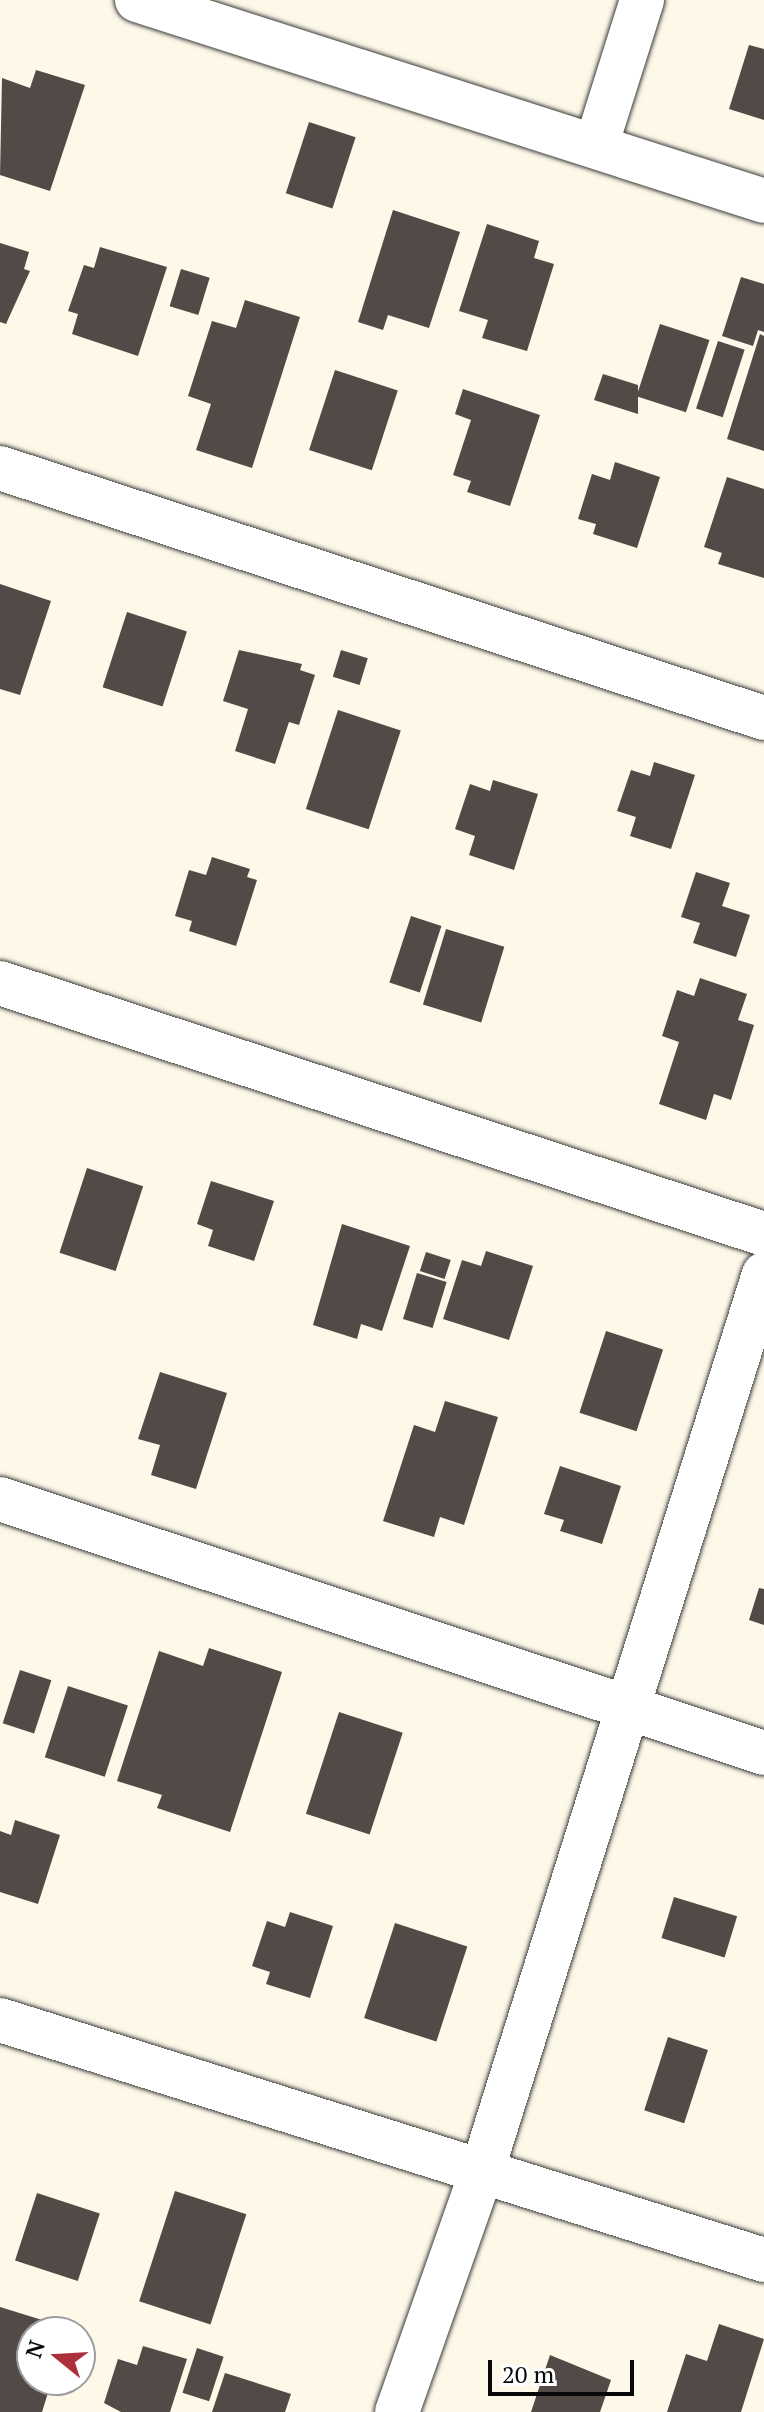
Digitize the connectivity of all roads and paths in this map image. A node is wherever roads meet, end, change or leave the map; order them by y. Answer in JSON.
{"nodes":[{"id":1,"x":642,"y":0,"type":"edge"},
{"id":2,"x":161,"y":4,"type":"edge"},
{"id":3,"x":596,"y":146,"type":"junction"},
{"id":4,"x":764,"y":201,"type":"edge"},
{"id":5,"x":0,"y":468,"type":"edge"},
{"id":6,"x":764,"y":718,"type":"edge"},
{"id":7,"x":0,"y":983,"type":"edge"},
{"id":8,"x":764,"y":1234,"type":"edge"},
{"id":9,"x":764,"y":1274,"type":"edge"},
{"id":10,"x":0,"y":1499,"type":"edge"},
{"id":11,"x":624,"y":1708,"type":"junction"},
{"id":12,"x":764,"y":1753,"type":"edge"},
{"id":13,"x":0,"y":2020,"type":"edge"},
{"id":14,"x":483,"y":2168,"type":"junction"},
{"id":15,"x":764,"y":2260,"type":"edge"},
{"id":16,"x":397,"y":2412,"type":"edge"}],
"edges":[{"from":1,"to":3,"type":"street"},
{"from":2,"to":3,"type":"street"},
{"from":3,"to":4,"type":"street"},
{"from":5,"to":6,"type":"street"},
{"from":7,"to":8,"type":"street"},
{"from":9,"to":11,"type":"street"},
{"from":10,"to":11,"type":"street"},
{"from":11,"to":12,"type":"street"},
{"from":11,"to":14,"type":"street"},
{"from":13,"to":14,"type":"street"},
{"from":14,"to":15,"type":"street"},
{"from":14,"to":16,"type":"street"}]}
